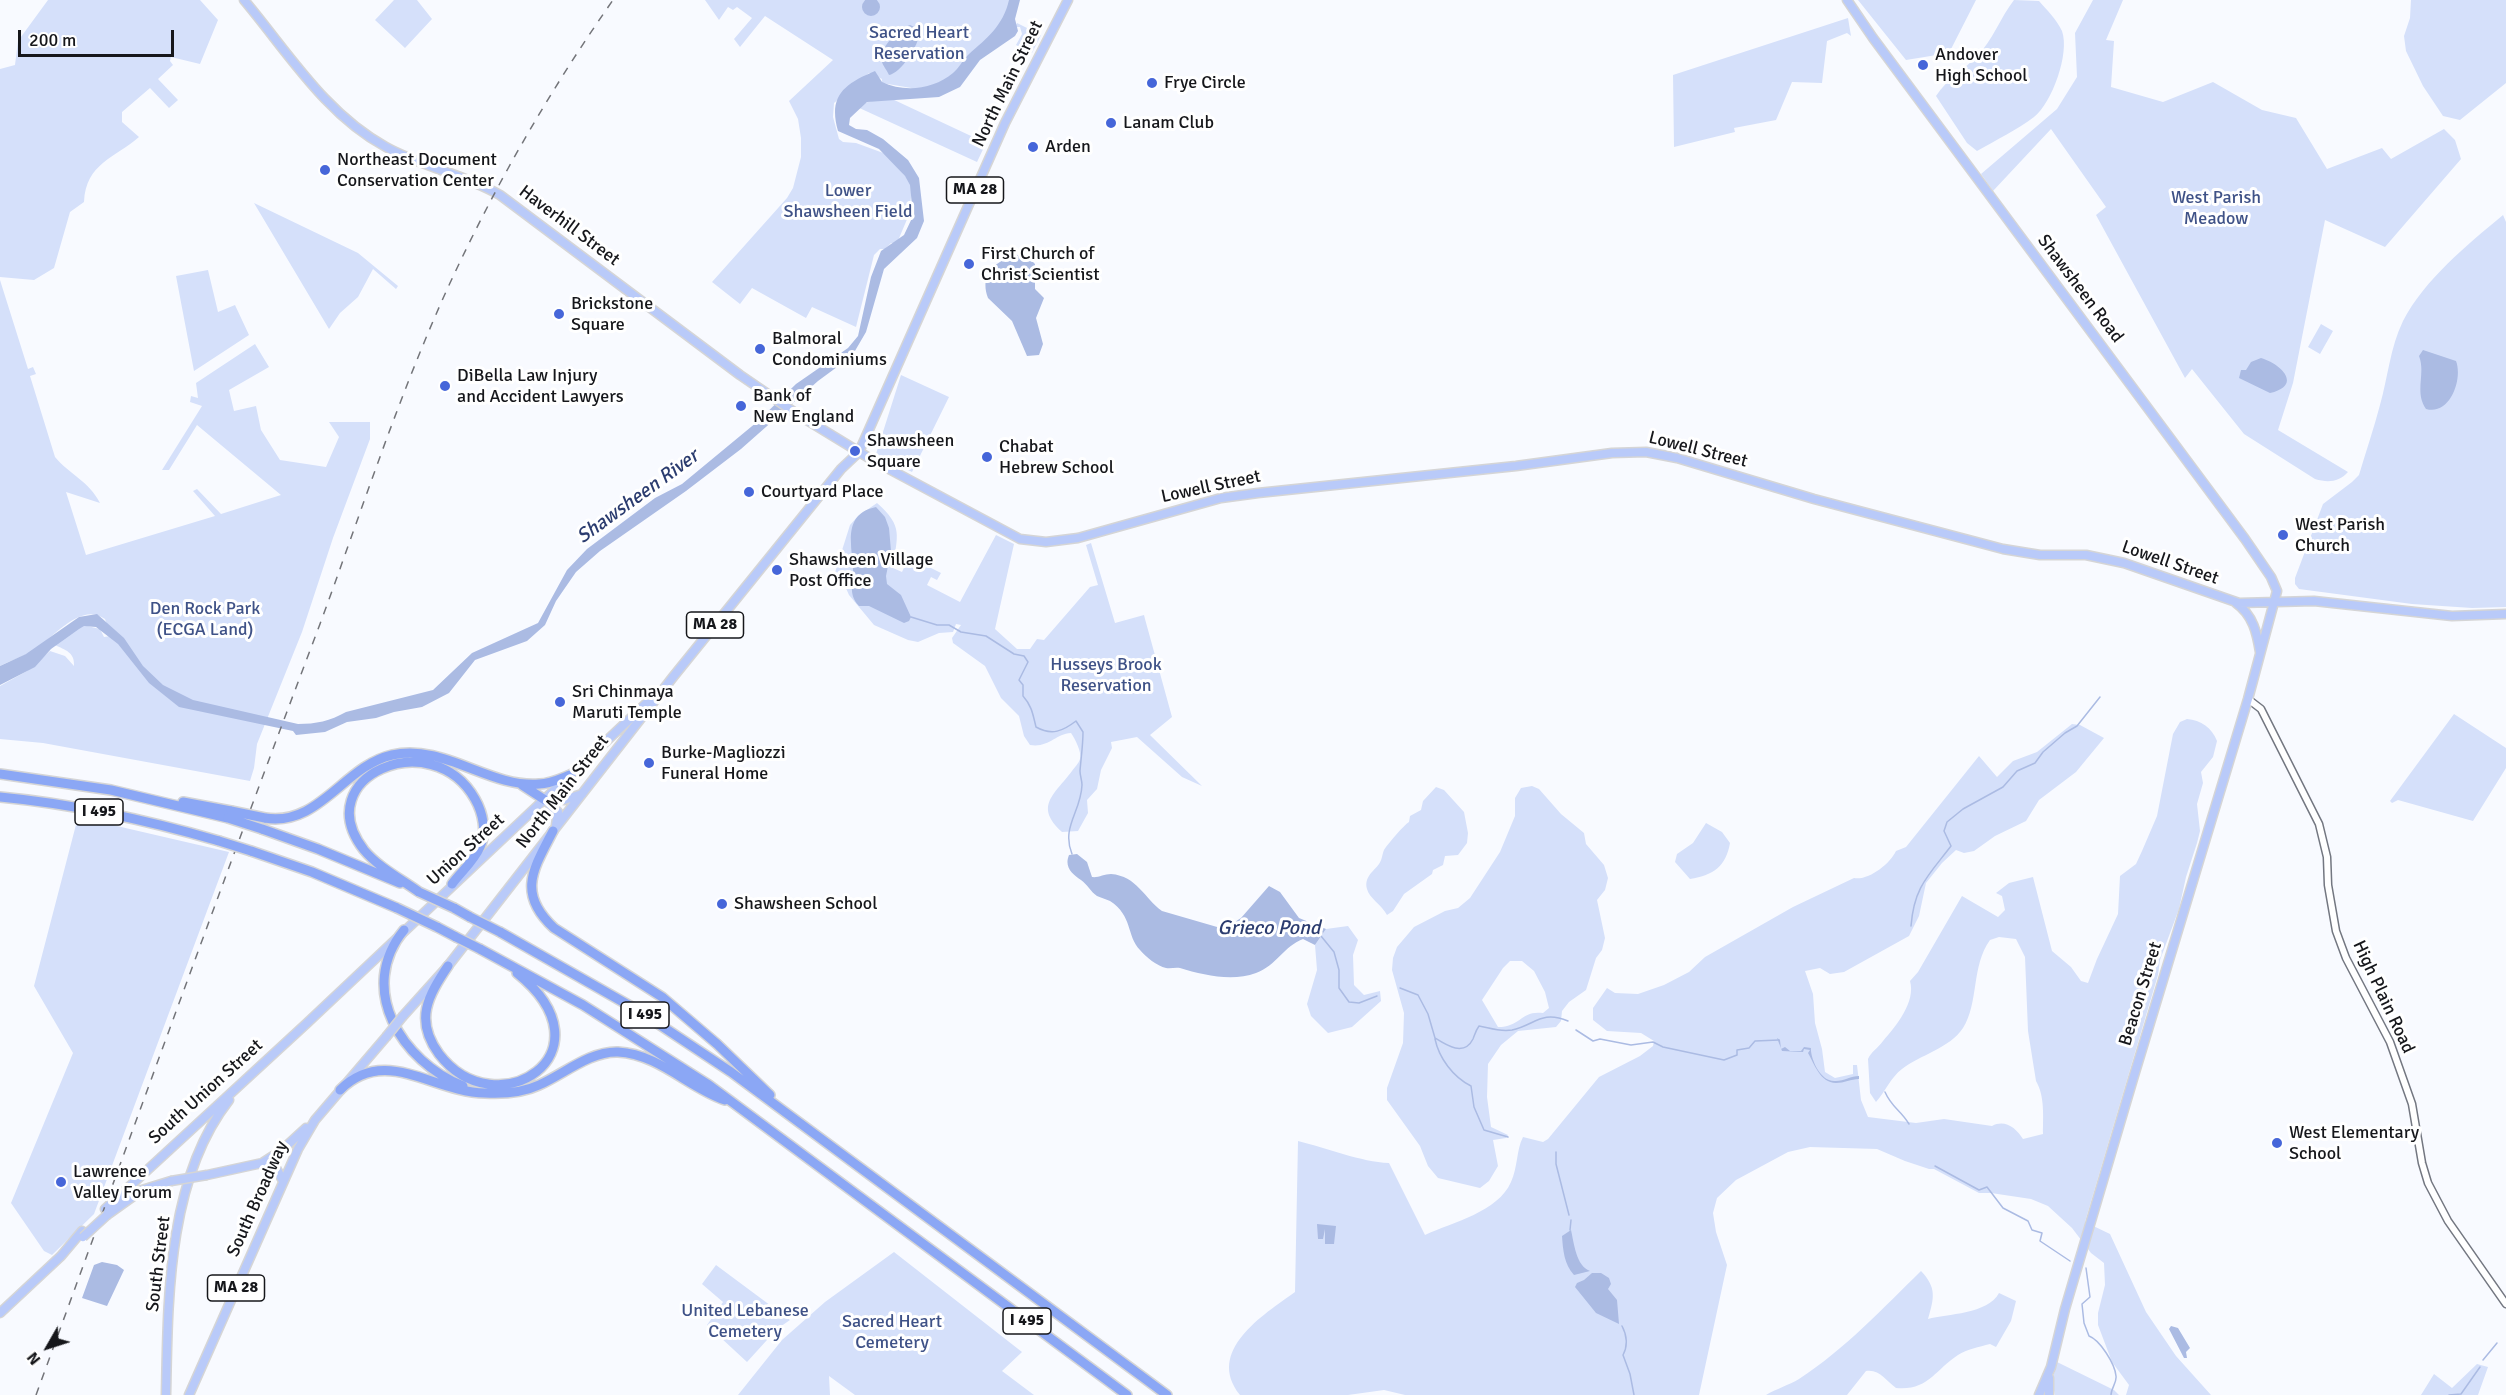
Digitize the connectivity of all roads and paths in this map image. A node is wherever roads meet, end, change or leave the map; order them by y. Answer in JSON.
{"nodes":[{"id":1,"x":244,"y":0,"type":"edge"},
{"id":2,"x":1068,"y":0,"type":"edge"},
{"id":3,"x":1847,"y":0,"type":"edge"},
{"id":4,"x":859,"y":452,"type":"junction"},
{"id":5,"x":2230,"y":601,"type":"junction"},
{"id":6,"x":2275,"y":602,"type":"junction"},
{"id":7,"x":2506,"y":614,"type":"edge"},
{"id":8,"x":2261,"y":655,"type":"junction"},
{"id":9,"x":673,"y":677,"type":"junction"},
{"id":10,"x":2248,"y":699,"type":"junction"},
{"id":11,"x":0,"y":774,"type":"edge"},
{"id":12,"x":570,"y":775,"type":"junction"},
{"id":13,"x":518,"y":783,"type":"junction"},
{"id":14,"x":559,"y":787,"type":"junction"},
{"id":15,"x":584,"y":794,"type":"junction"},
{"id":16,"x":0,"y":797,"type":"edge"},
{"id":17,"x":545,"y":800,"type":"junction"},
{"id":18,"x":230,"y":814,"type":"junction"},
{"id":19,"x":553,"y":831,"type":"junction"},
{"id":20,"x":452,"y":884,"type":"junction"},
{"id":21,"x":419,"y":892,"type":"junction"},
{"id":22,"x":404,"y":930,"type":"junction"},
{"id":23,"x":501,"y":960,"type":"junction"},
{"id":24,"x":448,"y":966,"type":"junction"},
{"id":25,"x":280,"y":1047,"type":"joint"},
{"id":26,"x":244,"y":1081,"type":"junction"},
{"id":27,"x":340,"y":1090,"type":"junction"},
{"id":28,"x":494,"y":1093,"type":"junction"},
{"id":29,"x":736,"y":1104,"type":"junction"},
{"id":30,"x":783,"y":1110,"type":"junction"},
{"id":31,"x":315,"y":1120,"type":"junction"},
{"id":32,"x":262,"y":1163,"type":"junction"},
{"id":33,"x":283,"y":1181,"type":"junction"},
{"id":34,"x":106,"y":1212,"type":"junction"},
{"id":35,"x":2506,"y":1304,"type":"edge"},
{"id":36,"x":0,"y":1312,"type":"edge"},
{"id":37,"x":2049,"y":1375,"type":"junction"},
{"id":38,"x":166,"y":1395,"type":"edge"},
{"id":39,"x":189,"y":1395,"type":"edge"},
{"id":40,"x":1127,"y":1395,"type":"edge"},
{"id":41,"x":1167,"y":1395,"type":"edge"},
{"id":42,"x":2040,"y":1395,"type":"edge"},
{"id":43,"x":2049,"y":1395,"type":"edge"}],
"edges":[{"from":1,"to":4,"type":"main road","name":"Haverhill Street"},
{"from":2,"to":4,"type":"main road","name":"North Main Street","number":"MA 28"},
{"from":3,"to":6,"type":"main road","name":"Shawsheen Road"},
{"from":4,"to":5,"type":"main road","name":"Lowell Street"},
{"from":4,"to":9,"type":"main road","name":"North Main Street","number":"MA 28"},
{"from":5,"to":6,"type":"main road","name":"Lowell Street"},
{"from":5,"to":8,"type":"main road"},
{"from":6,"to":7,"type":"main road","name":"Lowell Street"},
{"from":6,"to":8,"type":"main road","name":"Beacon Street"},
{"from":8,"to":10,"type":"main road","name":"Beacon Street"},
{"from":9,"to":12,"type":"main road","name":"Union Street","number":"MA 28"},
{"from":9,"to":15,"type":"main road","name":"North Main Street","number":"MA 28"},
{"from":10,"to":35,"type":"street","name":"High Plain Road"},
{"from":10,"to":37,"type":"main road","name":"Beacon Street"},
{"from":11,"to":18,"type":"highway","number":"I 495"},
{"from":12,"to":13,"type":"highway"},
{"from":12,"to":14,"type":"main road","name":"Union Street","number":"MA 28"},
{"from":13,"to":17,"type":"highway"},
{"from":13,"to":18,"type":"highway","bridge":true},
{"from":14,"to":15,"type":"main road"},
{"from":14,"to":17,"type":"main road","name":"Union Street","number":"MA 28"},
{"from":15,"to":19,"type":"main road","name":"North Main Street","number":"MA 28"},
{"from":16,"to":23,"type":"highway","number":"I 495","bridge":true},
{"from":17,"to":19,"type":"main road"},
{"from":17,"to":20,"type":"main road","name":"Union Street","number":"MA 28"},
{"from":18,"to":21,"type":"highway","number":"I 495","bridge":true},
{"from":19,"to":24,"type":"main road","name":"North Main Street","number":"MA 28"},
{"from":19,"to":30,"type":"highway"},
{"from":20,"to":21,"type":"highway"},
{"from":20,"to":22,"type":"main road","name":"Union Street","number":"MA 28"},
{"from":21,"to":30,"type":"highway","number":"I 495","bridge":true},
{"from":22,"to":25,"type":"main road","name":"Union Street","number":"MA 28"},
{"from":22,"to":28,"type":"highway"},
{"from":23,"to":24,"type":"highway"},
{"from":23,"to":29,"type":"highway","number":"I 495"},
{"from":24,"to":27,"type":"main road","name":"North Main Street","number":"MA 28","bridge":true},
{"from":25,"to":26,"type":"main road","name":"South Union Street","number":"MA 28"},
{"from":26,"to":34,"type":"main road","name":"South Union Street"},
{"from":26,"to":38,"type":"main road","name":"South Street","number":"MA 28"},
{"from":27,"to":28,"type":"highway"},
{"from":27,"to":31,"type":"main road","name":"South Broadway","number":"MA 28"},
{"from":28,"to":29,"type":"highway"},
{"from":29,"to":40,"type":"highway","number":"I 495"},
{"from":30,"to":41,"type":"highway","number":"I 495"},
{"from":31,"to":32,"type":"main road"},
{"from":31,"to":33,"type":"main road","name":"South Broadway","number":"MA 28"},
{"from":32,"to":33,"type":"main road"},
{"from":32,"to":34,"type":"main road","bridge":true},
{"from":33,"to":39,"type":"main road","name":"South Broadway","number":"MA 28"},
{"from":34,"to":36,"type":"main road","name":"South Union Street"},
{"from":37,"to":42,"type":"main road","name":"Beacon Street"},
{"from":37,"to":43,"type":"main road"}]}
